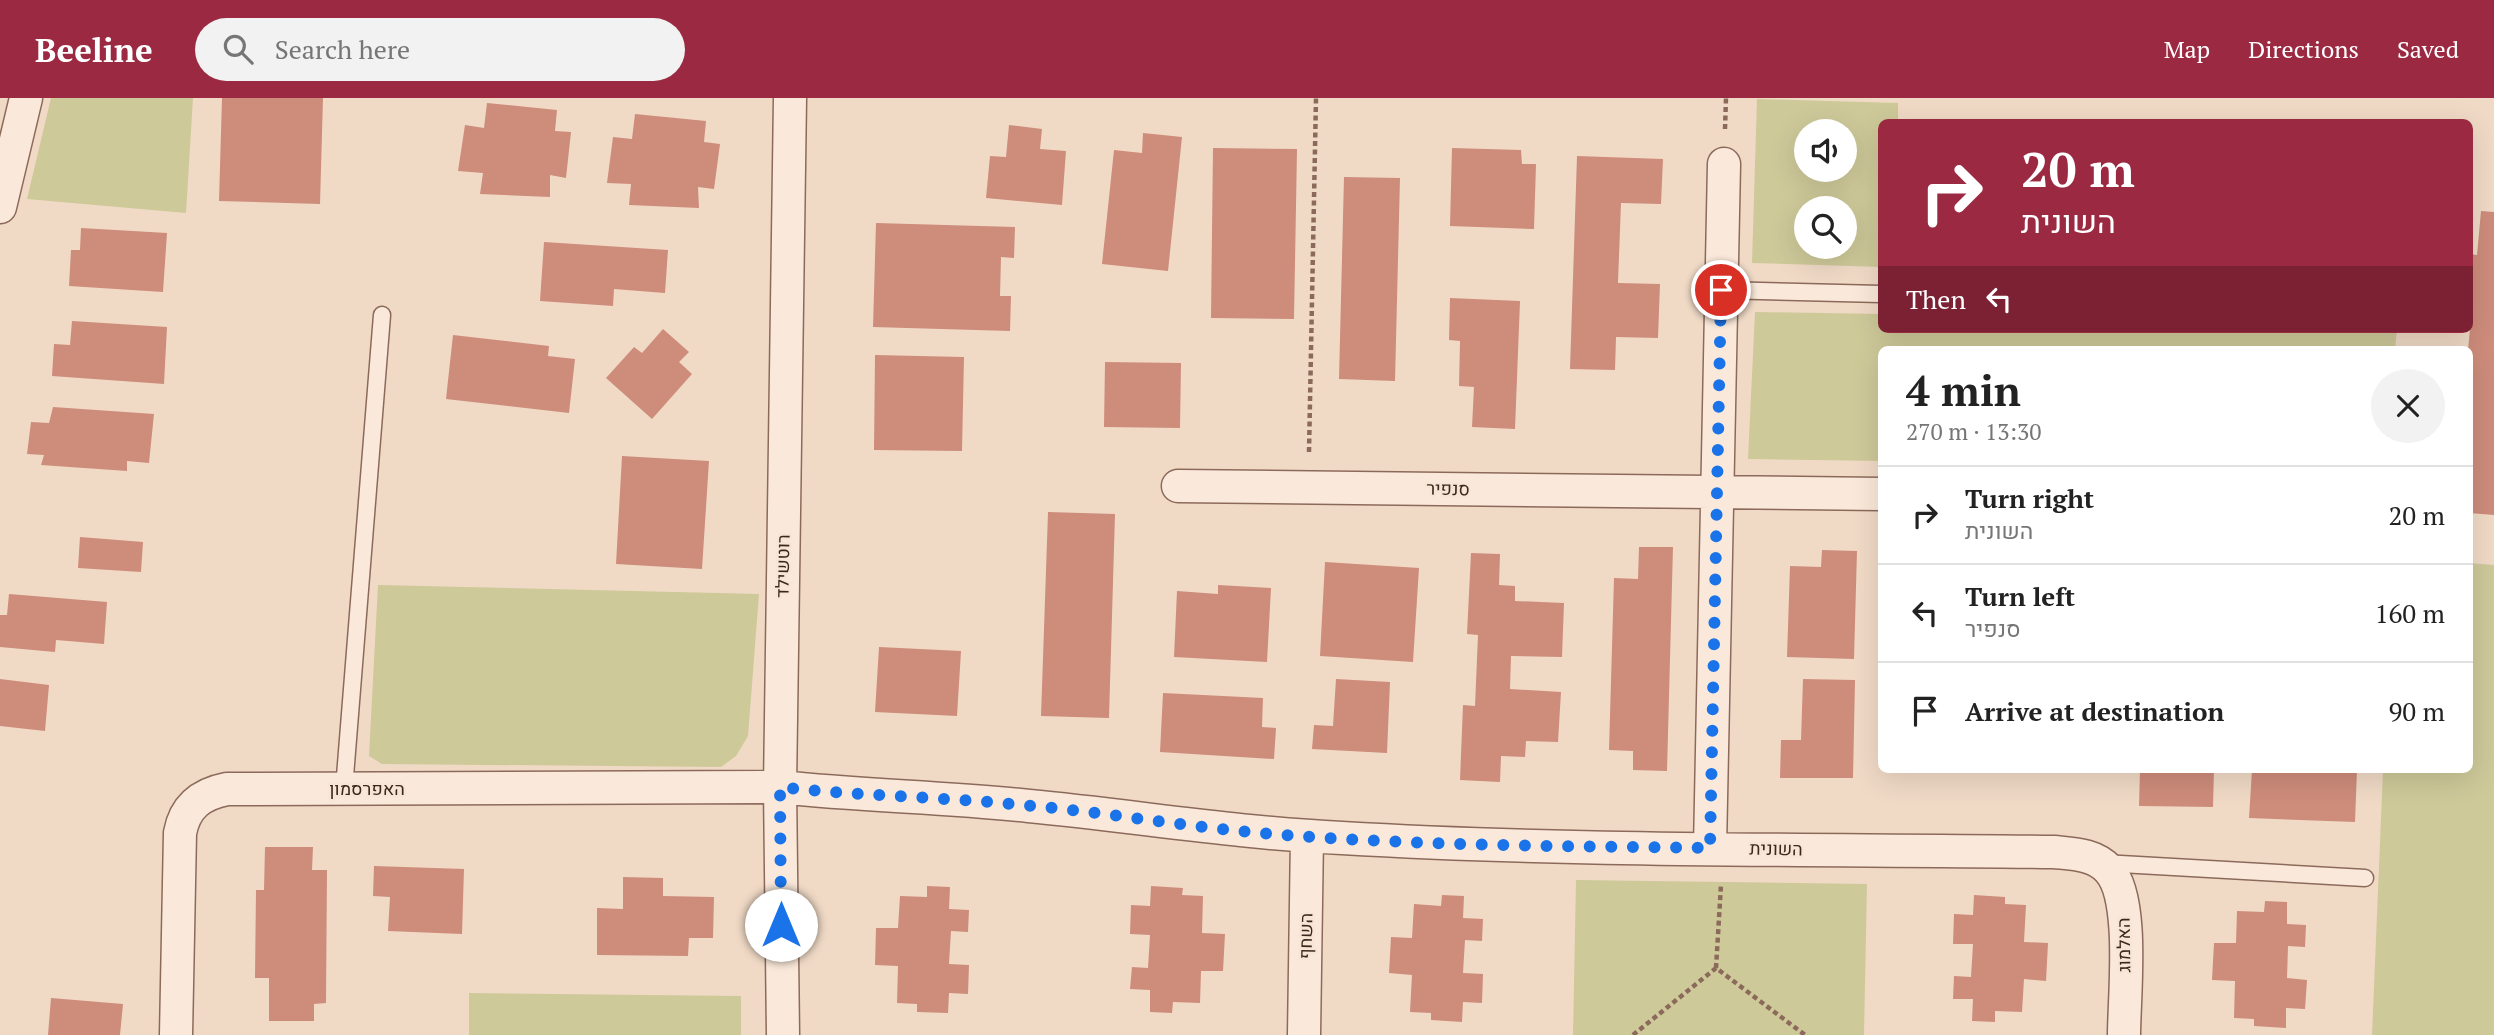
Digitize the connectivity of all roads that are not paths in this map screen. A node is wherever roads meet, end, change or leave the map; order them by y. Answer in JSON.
{"nodes":[{"id":1,"x":26,"y":98,"type":"edge"},
{"id":2,"x":790,"y":98,"type":"edge"},
{"id":3,"x":1724,"y":164,"type":"dead end"},
{"id":4,"x":0,"y":207,"type":"edge"},
{"id":5,"x":1721,"y":290,"type":"junction"},
{"id":6,"x":1878,"y":293,"type":"edge"},
{"id":7,"x":382,"y":315,"type":"dead end"},
{"id":8,"x":1178,"y":486,"type":"dead end"},
{"id":9,"x":1718,"y":492,"type":"junction"},
{"id":10,"x":1878,"y":494,"type":"edge"},
{"id":11,"x":780,"y":787,"type":"junction"},
{"id":12,"x":344,"y":789,"type":"junction"},
{"id":13,"x":1307,"y":836,"type":"junction"},
{"id":14,"x":1717,"y":848,"type":"junction"},
{"id":15,"x":2101,"y":863,"type":"junction"},
{"id":16,"x":2365,"y":878,"type":"dead end"},
{"id":17,"x":176,"y":1035,"type":"edge"},
{"id":18,"x":783,"y":1035,"type":"edge"},
{"id":19,"x":1304,"y":1035,"type":"edge"},
{"id":20,"x":2124,"y":1035,"type":"edge"}],
"edges":[{"from":1,"to":4,"type":"street"},
{"from":2,"to":11,"type":"street","name":"רוטשילד"},
{"from":3,"to":5,"type":"street"},
{"from":5,"to":6,"type":"lane"},
{"from":5,"to":9,"type":"street"},
{"from":7,"to":12,"type":"lane"},
{"from":8,"to":9,"type":"street","name":"סנפיר"},
{"from":9,"to":10,"type":"street","name":"סנפיר"},
{"from":9,"to":14,"type":"street"},
{"from":11,"to":12,"type":"street","name":"האפרסמון"},
{"from":11,"to":13,"type":"street","name":"השונית"},
{"from":11,"to":18,"type":"street","name":"רוטשילד"},
{"from":12,"to":17,"type":"street","name":"האפרסמון"},
{"from":13,"to":14,"type":"street","name":"השונית"},
{"from":13,"to":19,"type":"street","name":"השחף"},
{"from":14,"to":15,"type":"street","name":"השונית"},
{"from":15,"to":16,"type":"lane"},
{"from":15,"to":20,"type":"street","name":"האלמוג"}]}
